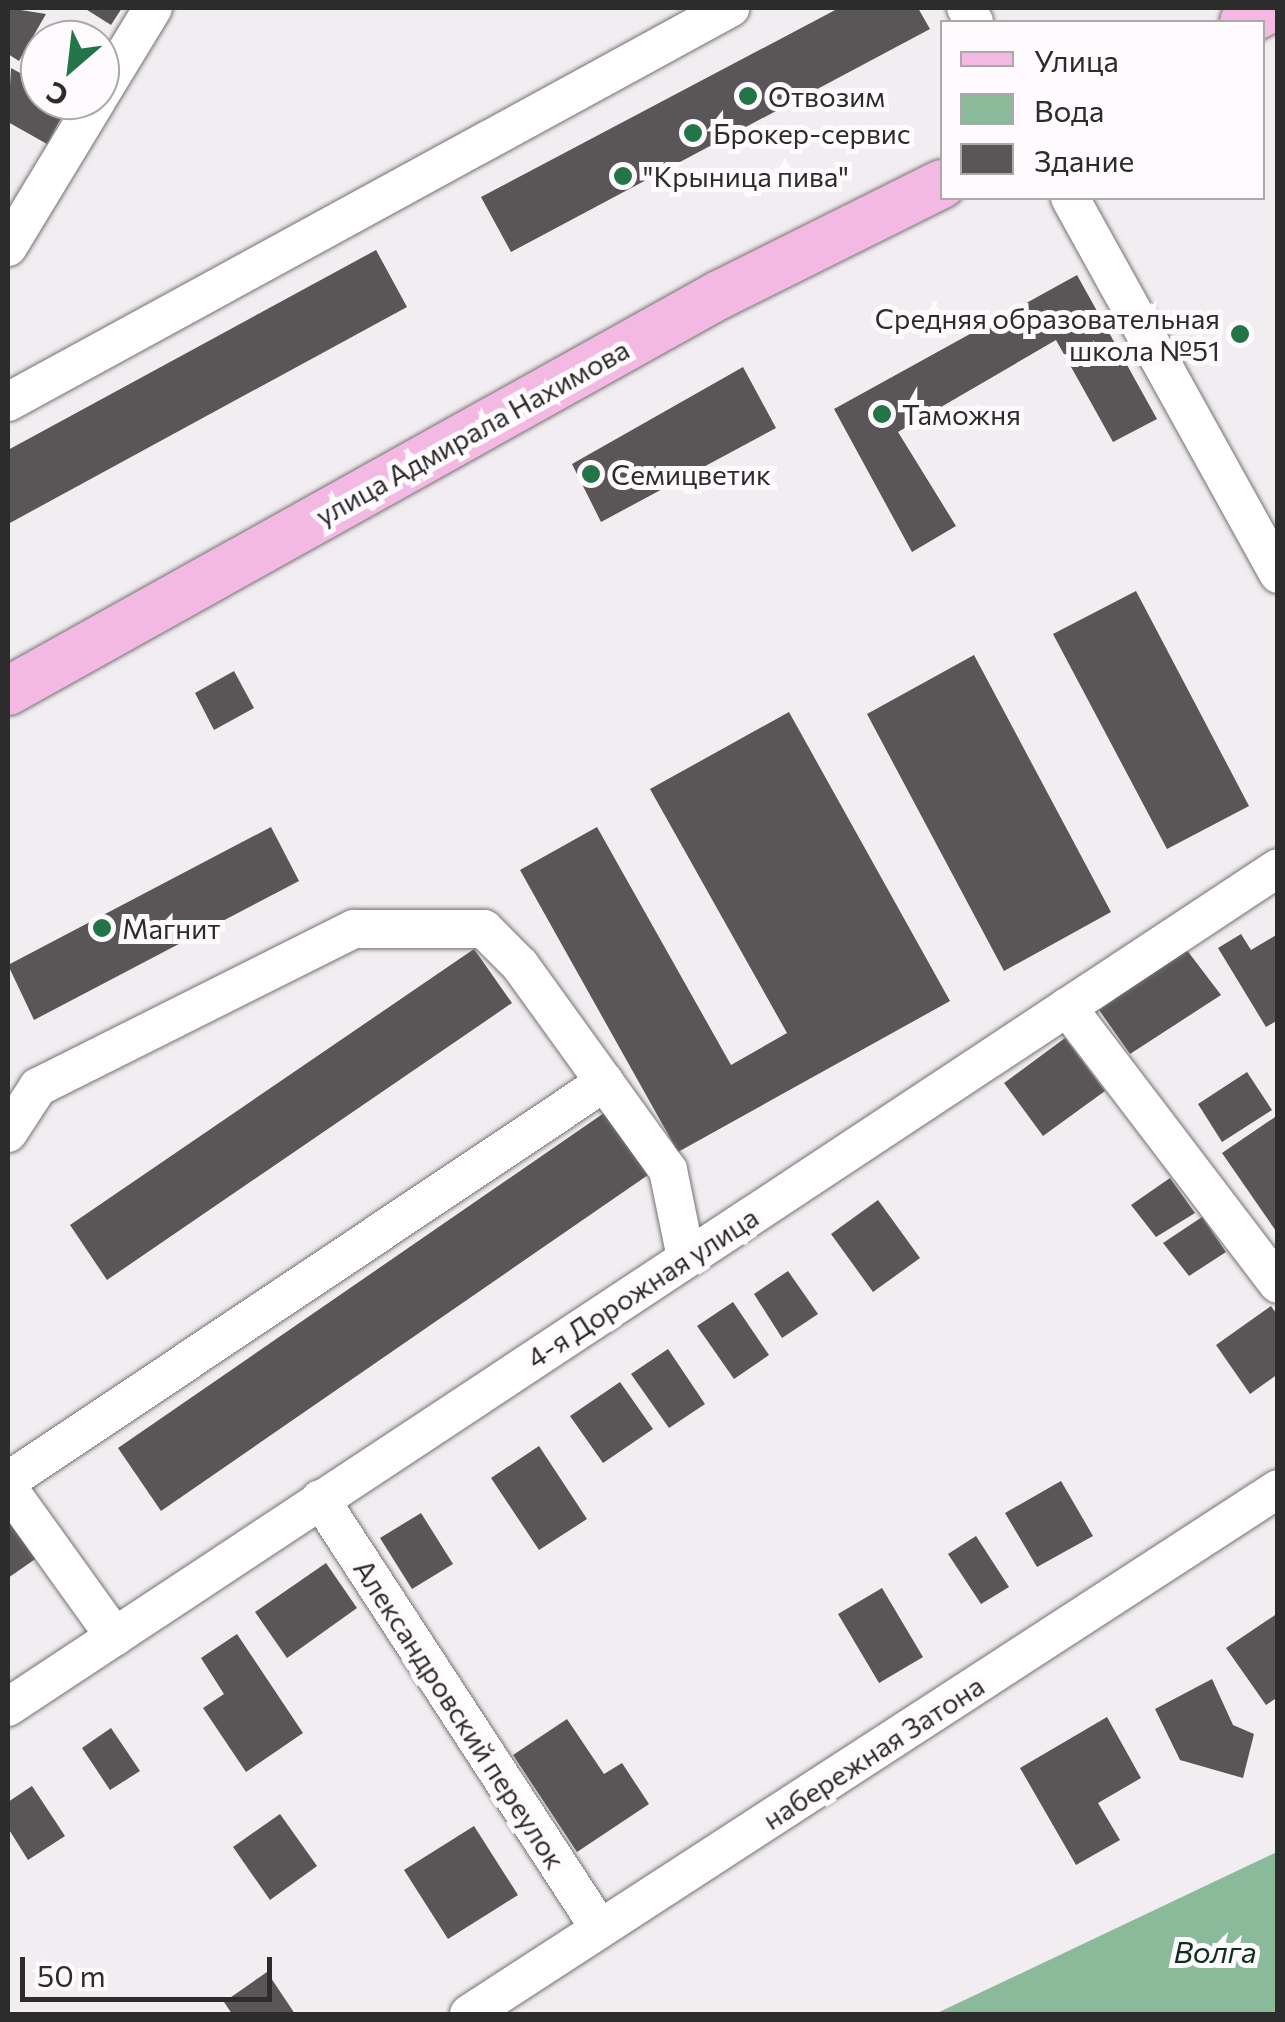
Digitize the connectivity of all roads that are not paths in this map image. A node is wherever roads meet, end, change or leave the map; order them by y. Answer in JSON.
{"nodes":[{"id":1,"x":153,"y":8,"type":"edge"},
{"id":2,"x":730,"y":8,"type":"edge"},
{"id":3,"x":1271,"y":8,"type":"edge"},
{"id":4,"x":1248,"y":20,"type":"edge"},
{"id":5,"x":120,"y":61,"type":"edge"},
{"id":6,"x":84,"y":120,"type":"edge"},
{"id":7,"x":940,"y":185,"type":"edge"},
{"id":8,"x":1071,"y":200,"type":"edge"},
{"id":9,"x":8,"y":247,"type":"edge"},
{"id":10,"x":8,"y":402,"type":"edge"},
{"id":11,"x":1278,"y":574,"type":"edge"},
{"id":12,"x":8,"y":691,"type":"edge"},
{"id":13,"x":1278,"y":868,"type":"edge"},
{"id":14,"x":1067,"y":1007,"type":"junction"},
{"id":15,"x":605,"y":1082,"type":"junction"},
{"id":16,"x":8,"y":1133,"type":"edge"},
{"id":17,"x":686,"y":1258,"type":"junction"},
{"id":18,"x":1278,"y":1284,"type":"edge"},
{"id":19,"x":8,"y":1480,"type":"edge"},
{"id":20,"x":8,"y":1488,"type":"edge"},
{"id":21,"x":1278,"y":1489,"type":"edge"},
{"id":22,"x":320,"y":1499,"type":"junction"},
{"id":23,"x":115,"y":1637,"type":"junction"},
{"id":24,"x":8,"y":1707,"type":"edge"},
{"id":25,"x":600,"y":1929,"type":"junction"},
{"id":26,"x":469,"y":2014,"type":"edge"}],
"edges":[{"from":1,"to":5,"type":"street"},
{"from":2,"to":10,"type":"street"},
{"from":3,"to":4,"type":"main road"},
{"from":6,"to":9,"type":"street"},
{"from":7,"to":12,"type":"main road","name":"улица Адмирала Нахимова"},
{"from":8,"to":11,"type":"street"},
{"from":13,"to":14,"type":"street","name":"4-я Дорожная улица"},
{"from":14,"to":17,"type":"street","name":"4-я Дорожная улица"},
{"from":14,"to":18,"type":"street"},
{"from":15,"to":16,"type":"street"},
{"from":15,"to":17,"type":"street"},
{"from":15,"to":19,"type":"street"},
{"from":17,"to":22,"type":"street","name":"4-я Дорожная улица"},
{"from":20,"to":23,"type":"street"},
{"from":21,"to":25,"type":"street","name":"набережная Затона"},
{"from":22,"to":23,"type":"street","name":"4-я Дорожная улица"},
{"from":22,"to":25,"type":"street","name":"Александровский переулок"},
{"from":23,"to":24,"type":"street","name":"4-я Дорожная улица"},
{"from":25,"to":26,"type":"street","name":"набережная Затона"}]}
